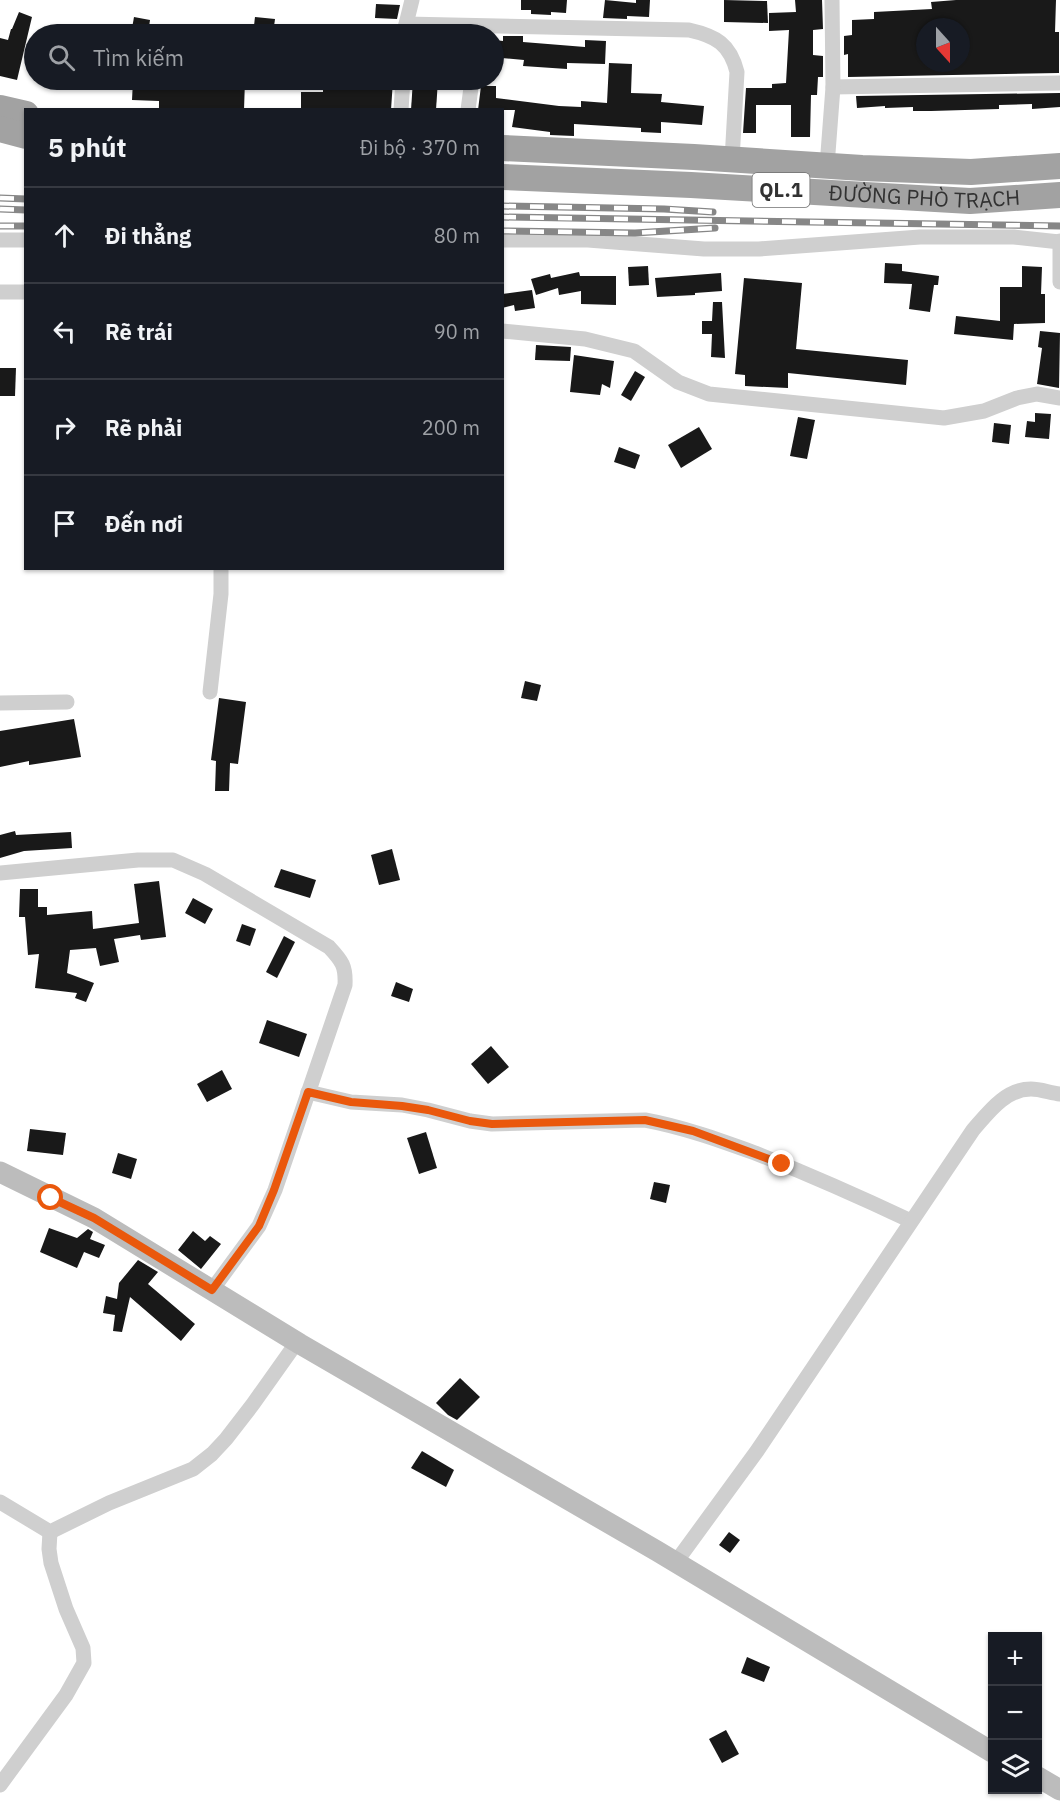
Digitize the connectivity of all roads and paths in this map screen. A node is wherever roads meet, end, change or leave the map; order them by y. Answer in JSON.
{"nodes":[{"id":1,"x":412,"y":0,"type":"edge"},
{"id":2,"x":832,"y":0,"type":"edge"},
{"id":3,"x":407,"y":24,"type":"edge"},
{"id":4,"x":504,"y":30,"type":"edge"},
{"id":5,"x":1060,"y":83,"type":"edge"},
{"id":6,"x":834,"y":87,"type":"junction"},
{"id":7,"x":402,"y":90,"type":"edge"},
{"id":8,"x":471,"y":90,"type":"edge"},
{"id":9,"x":0,"y":108,"type":"edge"},
{"id":10,"x":401,"y":108,"type":"edge"},
{"id":11,"x":468,"y":108,"type":"edge"},
{"id":12,"x":24,"y":114,"type":"edge"},
{"id":13,"x":0,"y":129,"type":"edge"},
{"id":14,"x":24,"y":135,"type":"edge"},
{"id":15,"x":504,"y":148,"type":"edge"},
{"id":16,"x":694,"y":157,"type":"junction"},
{"id":17,"x":732,"y":160,"type":"junction"},
{"id":18,"x":827,"y":166,"type":"junction"},
{"id":19,"x":1060,"y":166,"type":"edge"},
{"id":20,"x":972,"y":172,"type":"junction"},
{"id":21,"x":504,"y":177,"type":"edge"},
{"id":22,"x":691,"y":185,"type":"junction"},
{"id":23,"x":1060,"y":195,"type":"edge"},
{"id":24,"x":970,"y":201,"type":"junction"},
{"id":25,"x":0,"y":240,"type":"edge"},
{"id":26,"x":24,"y":240,"type":"edge"},
{"id":27,"x":504,"y":240,"type":"edge"},
{"id":28,"x":1060,"y":241,"type":"edge"},
{"id":29,"x":1060,"y":282,"type":"edge"},
{"id":30,"x":0,"y":292,"type":"edge"},
{"id":31,"x":24,"y":292,"type":"edge"},
{"id":32,"x":504,"y":331,"type":"edge"},
{"id":33,"x":1060,"y":397,"type":"edge"},
{"id":34,"x":221,"y":570,"type":"edge"},
{"id":35,"x":210,"y":692,"type":"dead end"},
{"id":36,"x":67,"y":702,"type":"dead end"},
{"id":37,"x":0,"y":703,"type":"edge"},
{"id":38,"x":0,"y":873,"type":"edge"},
{"id":39,"x":308,"y":1092,"type":"junction"},
{"id":40,"x":1060,"y":1094,"type":"edge"},
{"id":41,"x":0,"y":1172,"type":"edge"},
{"id":42,"x":912,"y":1221,"type":"junction"},
{"id":43,"x":212,"y":1290,"type":"junction"},
{"id":44,"x":297,"y":1342,"type":"junction"},
{"id":45,"x":0,"y":1502,"type":"edge"},
{"id":46,"x":50,"y":1532,"type":"junction"},
{"id":47,"x":676,"y":1562,"type":"junction"},
{"id":48,"x":988,"y":1749,"type":"edge"},
{"id":49,"x":1042,"y":1779,"type":"edge"},
{"id":50,"x":0,"y":1785,"type":"edge"},
{"id":51,"x":1060,"y":1790,"type":"edge"}],
"edges":[{"from":1,"to":3,"type":"street"},
{"from":2,"to":6,"type":"street"},
{"from":4,"to":17,"type":"street"},
{"from":5,"to":6,"type":"street"},
{"from":6,"to":18,"type":"street"},
{"from":7,"to":10,"type":"street"},
{"from":8,"to":11,"type":"street"},
{"from":9,"to":12,"type":"highway"},
{"from":13,"to":14,"type":"highway"},
{"from":15,"to":16,"type":"highway","name":"ĐƯỜNG PHÒ TRẠCH","number":"QL.1"},
{"from":16,"to":17,"type":"highway","name":"ĐƯỜNG PHÒ TRẠCH","number":"QL.1"},
{"from":16,"to":22,"type":"highway"},
{"from":17,"to":18,"type":"highway","name":"ĐƯỜNG PHÒ TRẠCH","number":"QL.1"},
{"from":18,"to":20,"type":"highway","name":"ĐƯỜNG PHÒ TRẠCH","number":"QL.1"},
{"from":19,"to":20,"type":"highway","name":"ĐƯỜNG PHÒ TRẠCH","number":"QL.1"},
{"from":20,"to":24,"type":"highway"},
{"from":21,"to":22,"type":"highway","name":"ĐƯỜNG PHÒ TRẠCH","number":"QL.1"},
{"from":22,"to":24,"type":"highway","name":"ĐƯỜNG PHÒ TRẠCH","number":"QL.1"},
{"from":23,"to":24,"type":"highway","name":"ĐƯỜNG PHÒ TRẠCH","number":"QL.1"},
{"from":25,"to":26,"type":"street"},
{"from":27,"to":28,"type":"street"},
{"from":28,"to":29,"type":"street"},
{"from":30,"to":31,"type":"street"},
{"from":32,"to":33,"type":"street"},
{"from":34,"to":35,"type":"street"},
{"from":36,"to":37,"type":"street"},
{"from":38,"to":39,"type":"street"},
{"from":39,"to":42,"type":"street"},
{"from":39,"to":43,"type":"street"},
{"from":40,"to":42,"type":"street"},
{"from":41,"to":43,"type":"main road"},
{"from":42,"to":47,"type":"street"},
{"from":43,"to":44,"type":"main road"},
{"from":44,"to":46,"type":"street"},
{"from":44,"to":47,"type":"main road"},
{"from":45,"to":46,"type":"street"},
{"from":46,"to":50,"type":"street"},
{"from":47,"to":48,"type":"main road"},
{"from":49,"to":51,"type":"main road"}]}
